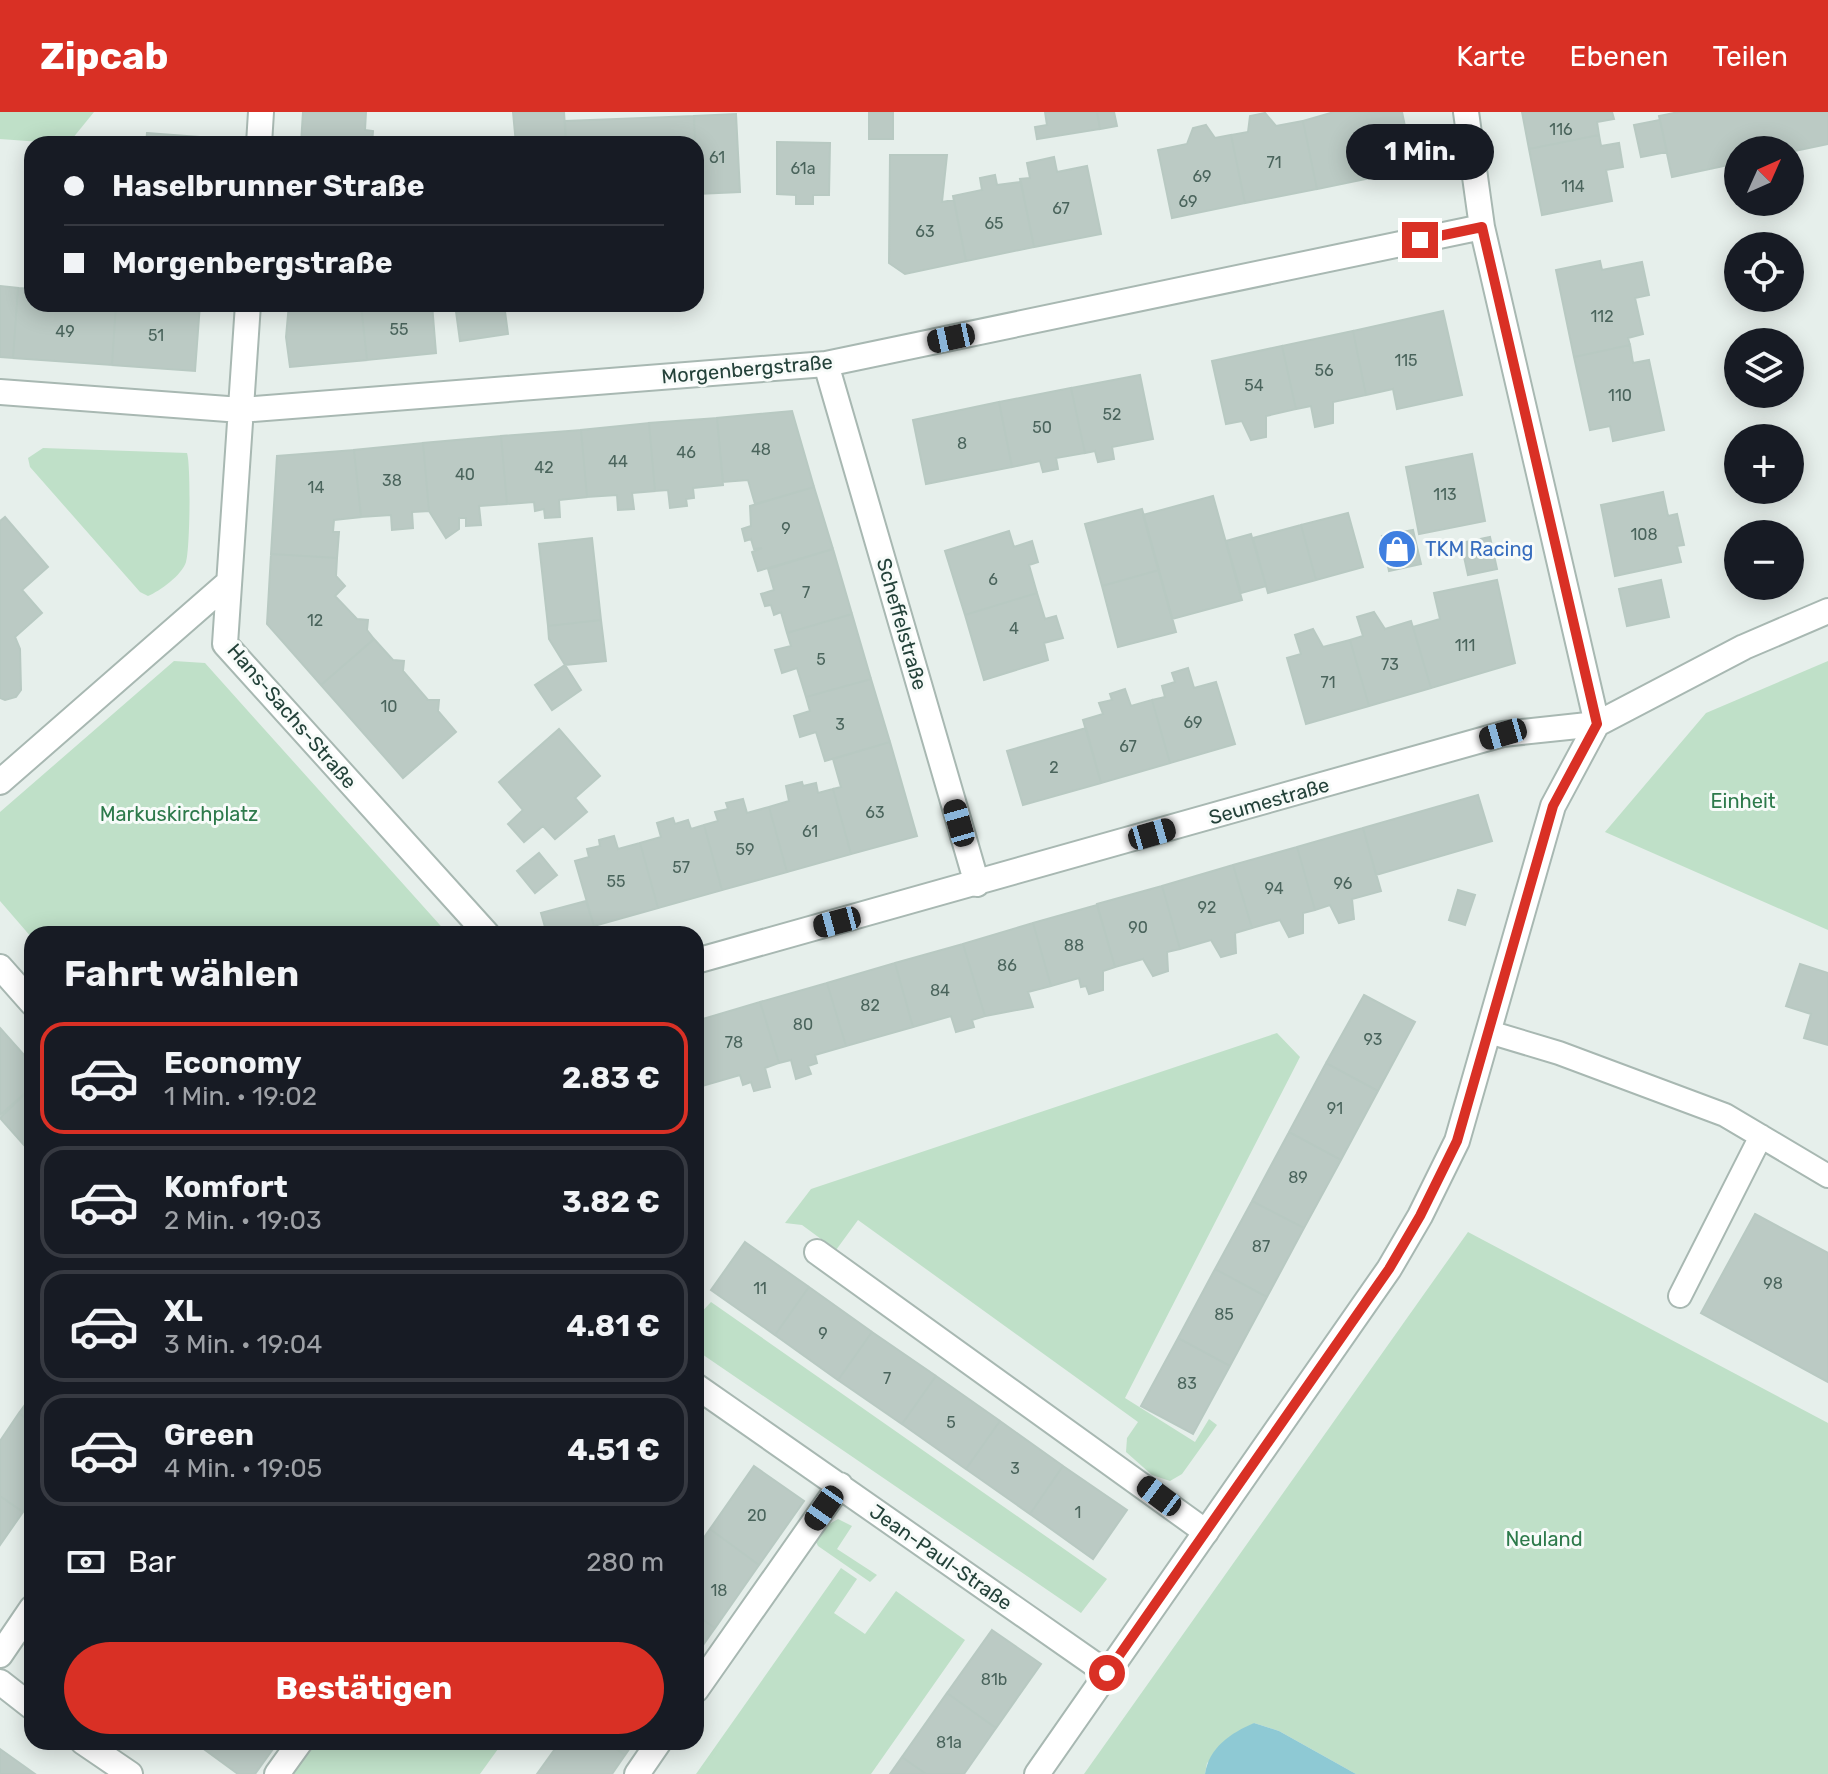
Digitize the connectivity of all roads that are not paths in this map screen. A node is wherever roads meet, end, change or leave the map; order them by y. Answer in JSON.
{"nodes":[{"id":1,"x":261,"y":112,"type":"edge"},
{"id":2,"x":1466,"y":112,"type":"edge"},
{"id":3,"x":260,"y":136,"type":"edge"},
{"id":4,"x":1482,"y":227,"type":"junction"},
{"id":5,"x":247,"y":312,"type":"edge"},
{"id":6,"x":826,"y":364,"type":"junction"},
{"id":7,"x":0,"y":392,"type":"edge"},
{"id":8,"x":241,"y":410,"type":"junction"},
{"id":9,"x":229,"y":582,"type":"junction"},
{"id":10,"x":1828,"y":611,"type":"edge"},
{"id":11,"x":1597,"y":724,"type":"junction"},
{"id":12,"x":0,"y":782,"type":"edge"},
{"id":13,"x":977,"y":884,"type":"junction"},
{"id":14,"x":480,"y":926,"type":"edge"},
{"id":15,"x":704,"y":959,"type":"edge"},
{"id":16,"x":0,"y":967,"type":"edge"},
{"id":17,"x":24,"y":994,"type":"edge"},
{"id":18,"x":1489,"y":1032,"type":"junction"},
{"id":19,"x":1761,"y":1136,"type":"junction"},
{"id":20,"x":1828,"y":1176,"type":"edge"},
{"id":21,"x":817,"y":1252,"type":"dead end"},
{"id":22,"x":1680,"y":1296,"type":"dead end"},
{"id":23,"x":704,"y":1392,"type":"edge"},
{"id":24,"x":840,"y":1485,"type":"junction"},
{"id":25,"x":1206,"y":1532,"type":"junction"},
{"id":26,"x":24,"y":1620,"type":"edge"},
{"id":27,"x":0,"y":1655,"type":"edge"},
{"id":28,"x":1107,"y":1673,"type":"junction"},
{"id":29,"x":704,"y":1679,"type":"edge"},
{"id":30,"x":0,"y":1682,"type":"edge"},
{"id":31,"x":24,"y":1701,"type":"edge"},
{"id":32,"x":95,"y":1750,"type":"edge"},
{"id":33,"x":294,"y":1750,"type":"edge"},
{"id":34,"x":654,"y":1750,"type":"edge"},
{"id":35,"x":130,"y":1774,"type":"edge"},
{"id":36,"x":277,"y":1774,"type":"edge"},
{"id":37,"x":637,"y":1774,"type":"edge"},
{"id":38,"x":1037,"y":1774,"type":"edge"}],
"edges":[{"from":1,"to":3,"type":"street"},
{"from":2,"to":4,"type":"street"},
{"from":4,"to":6,"type":"street","name":"Morgenbergstraße"},
{"from":4,"to":11,"type":"street"},
{"from":5,"to":8,"type":"street","name":"Hans-Sachs-Straße"},
{"from":6,"to":8,"type":"street","name":"Morgenbergstraße"},
{"from":6,"to":13,"type":"street","name":"Scheffelstraße"},
{"from":7,"to":8,"type":"street","name":"Morgenbergstraße"},
{"from":8,"to":9,"type":"street","name":"Hans-Sachs-Straße"},
{"from":9,"to":12,"type":"street"},
{"from":9,"to":14,"type":"street","name":"Hans-Sachs-Straße"},
{"from":10,"to":11,"type":"street","name":"Seumestraße"},
{"from":11,"to":13,"type":"street","name":"Seumestraße"},
{"from":11,"to":18,"type":"street"},
{"from":13,"to":15,"type":"street","name":"Seumestraße"},
{"from":16,"to":17,"type":"street"},
{"from":18,"to":19,"type":"lane"},
{"from":18,"to":25,"type":"street"},
{"from":19,"to":20,"type":"lane"},
{"from":19,"to":22,"type":"lane"},
{"from":21,"to":25,"type":"street"},
{"from":23,"to":24,"type":"street","name":"Jean-Paul-Straße"},
{"from":24,"to":28,"type":"street","name":"Jean-Paul-Straße"},
{"from":24,"to":29,"type":"street"},
{"from":25,"to":28,"type":"street"},
{"from":26,"to":27,"type":"street"},
{"from":28,"to":38,"type":"street"},
{"from":30,"to":31,"type":"street"},
{"from":32,"to":35,"type":"street"},
{"from":33,"to":36,"type":"street"},
{"from":34,"to":37,"type":"street"}]}
